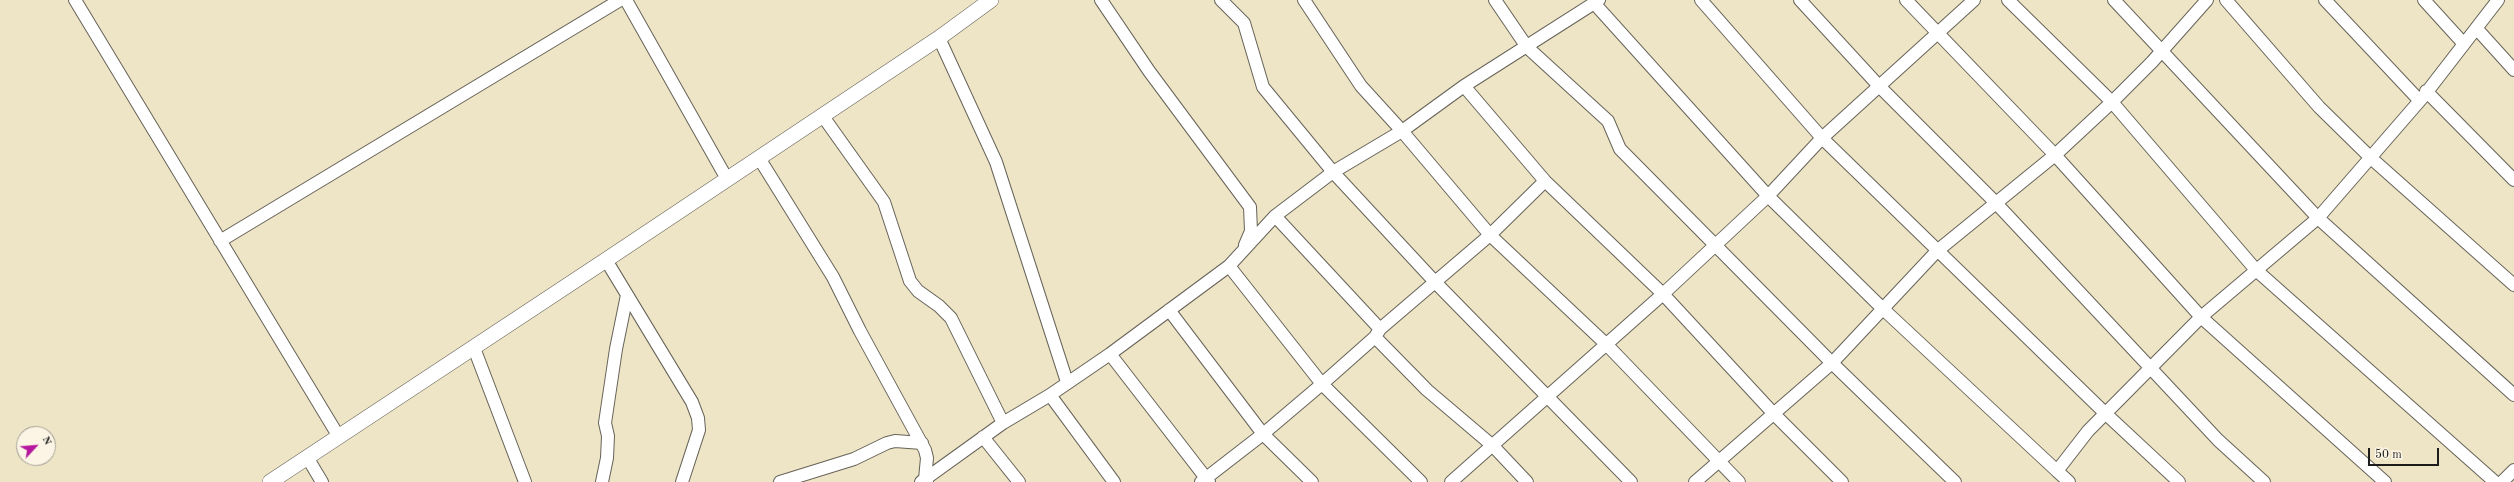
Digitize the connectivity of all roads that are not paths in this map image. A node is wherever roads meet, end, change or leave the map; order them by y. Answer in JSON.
{"nodes":[{"id":1,"x":75,"y":0,"type":"edge"},
{"id":2,"x":620,"y":0,"type":"edge"},
{"id":3,"x":626,"y":0,"type":"edge"},
{"id":4,"x":991,"y":0,"type":"edge"},
{"id":5,"x":1100,"y":0,"type":"edge"},
{"id":6,"x":1221,"y":0,"type":"edge"},
{"id":7,"x":1304,"y":0,"type":"edge"},
{"id":8,"x":1495,"y":0,"type":"edge"},
{"id":9,"x":1700,"y":0,"type":"edge"},
{"id":10,"x":1800,"y":0,"type":"edge"},
{"id":11,"x":1906,"y":0,"type":"edge"},
{"id":12,"x":1974,"y":0,"type":"edge"},
{"id":13,"x":2008,"y":0,"type":"edge"},
{"id":14,"x":2114,"y":0,"type":"edge"},
{"id":15,"x":2207,"y":0,"type":"edge"},
{"id":16,"x":2226,"y":0,"type":"edge"},
{"id":17,"x":2324,"y":0,"type":"edge"},
{"id":18,"x":2424,"y":0,"type":"edge"},
{"id":19,"x":2498,"y":0,"type":"edge"},
{"id":20,"x":1597,"y":1,"type":"edge"},
{"id":21,"x":2477,"y":29,"type":"junction"},
{"id":22,"x":1937,"y":34,"type":"junction"},
{"id":23,"x":939,"y":38,"type":"junction"},
{"id":24,"x":2464,"y":44,"type":"junction"},
{"id":25,"x":1527,"y":47,"type":"junction"},
{"id":26,"x":2162,"y":50,"type":"junction"},
{"id":27,"x":2514,"y":70,"type":"edge"},
{"id":28,"x":1464,"y":86,"type":"junction"},
{"id":29,"x":1879,"y":86,"type":"junction"},
{"id":30,"x":2422,"y":96,"type":"junction"},
{"id":31,"x":2112,"y":102,"type":"junction"},
{"id":32,"x":822,"y":115,"type":"junction"},
{"id":33,"x":1402,"y":131,"type":"junction"},
{"id":34,"x":1822,"y":138,"type":"junction"},
{"id":35,"x":2054,"y":155,"type":"junction"},
{"id":36,"x":759,"y":158,"type":"junction"},
{"id":37,"x":2371,"y":158,"type":"junction"},
{"id":38,"x":1333,"y":172,"type":"junction"},
{"id":39,"x":727,"y":179,"type":"junction"},
{"id":40,"x":2514,"y":180,"type":"edge"},
{"id":41,"x":1545,"y":181,"type":"junction"},
{"id":42,"x":1768,"y":196,"type":"junction"},
{"id":43,"x":1995,"y":202,"type":"junction"},
{"id":44,"x":1275,"y":216,"type":"junction"},
{"id":45,"x":2318,"y":218,"type":"junction"},
{"id":46,"x":1490,"y":235,"type":"junction"},
{"id":47,"x":220,"y":241,"type":"junction"},
{"id":48,"x":1715,"y":244,"type":"junction"},
{"id":49,"x":1937,"y":251,"type":"junction"},
{"id":50,"x":1240,"y":255,"type":"junction"},
{"id":51,"x":606,"y":260,"type":"junction"},
{"id":52,"x":1229,"y":266,"type":"junction"},
{"id":53,"x":2256,"y":270,"type":"junction"},
{"id":54,"x":1435,"y":282,"type":"junction"},
{"id":55,"x":2514,"y":286,"type":"edge"},
{"id":56,"x":1662,"y":294,"type":"junction"},
{"id":57,"x":627,"y":295,"type":"junction"},
{"id":58,"x":1882,"y":308,"type":"junction"},
{"id":59,"x":1169,"y":310,"type":"junction"},
{"id":60,"x":2201,"y":317,"type":"junction"},
{"id":61,"x":1377,"y":333,"type":"junction"},
{"id":62,"x":1607,"y":345,"type":"junction"},
{"id":63,"x":474,"y":348,"type":"junction"},
{"id":64,"x":1110,"y":354,"type":"junction"},
{"id":65,"x":1832,"y":363,"type":"junction"},
{"id":66,"x":2152,"y":368,"type":"junction"},
{"id":67,"x":1067,"y":382,"type":"junction"},
{"id":68,"x":1322,"y":384,"type":"junction"},
{"id":69,"x":1050,"y":395,"type":"junction"},
{"id":70,"x":1547,"y":395,"type":"junction"},
{"id":71,"x":2514,"y":395,"type":"edge"},
{"id":72,"x":2104,"y":413,"type":"junction"},
{"id":73,"x":1774,"y":414,"type":"junction"},
{"id":74,"x":1003,"y":423,"type":"junction"},
{"id":75,"x":1263,"y":434,"type":"junction"},
{"id":76,"x":339,"y":437,"type":"junction"},
{"id":77,"x":984,"y":437,"type":"junction"},
{"id":78,"x":922,"y":444,"type":"junction"},
{"id":79,"x":1493,"y":446,"type":"junction"},
{"id":80,"x":307,"y":457,"type":"junction"},
{"id":81,"x":1718,"y":461,"type":"junction"},
{"id":82,"x":2514,"y":470,"type":"edge"},
{"id":83,"x":2057,"y":471,"type":"junction"},
{"id":84,"x":924,"y":481,"type":"edge"},
{"id":85,"x":1205,"y":481,"type":"edge"},
{"id":86,"x":270,"y":482,"type":"edge"},
{"id":87,"x":322,"y":482,"type":"edge"},
{"id":88,"x":525,"y":482,"type":"edge"},
{"id":89,"x":602,"y":482,"type":"edge"},
{"id":90,"x":682,"y":482,"type":"edge"},
{"id":91,"x":780,"y":482,"type":"edge"},
{"id":92,"x":1019,"y":482,"type":"edge"},
{"id":93,"x":1114,"y":482,"type":"edge"},
{"id":94,"x":1312,"y":482,"type":"edge"},
{"id":95,"x":1421,"y":482,"type":"edge"},
{"id":96,"x":1451,"y":482,"type":"edge"},
{"id":97,"x":1527,"y":482,"type":"edge"},
{"id":98,"x":1631,"y":482,"type":"edge"},
{"id":99,"x":1695,"y":482,"type":"edge"},
{"id":100,"x":1739,"y":482,"type":"edge"},
{"id":101,"x":1842,"y":482,"type":"edge"},
{"id":102,"x":1955,"y":482,"type":"edge"},
{"id":103,"x":2069,"y":482,"type":"edge"},
{"id":104,"x":2179,"y":482,"type":"edge"},
{"id":105,"x":2264,"y":482,"type":"edge"},
{"id":106,"x":2385,"y":482,"type":"edge"},
{"id":107,"x":2495,"y":482,"type":"edge"},
{"id":108,"x":2502,"y":482,"type":"edge"}],
"edges":[{"from":1,"to":47,"type":"street"},
{"from":2,"to":47,"type":"street"},
{"from":3,"to":39,"type":"street"},
{"from":4,"to":23,"type":"main road"},
{"from":5,"to":50,"type":"street"},
{"from":6,"to":38,"type":"street"},
{"from":7,"to":33,"type":"street"},
{"from":8,"to":25,"type":"street"},
{"from":9,"to":34,"type":"street"},
{"from":10,"to":29,"type":"street"},
{"from":11,"to":22,"type":"street"},
{"from":12,"to":22,"type":"street"},
{"from":13,"to":31,"type":"street"},
{"from":14,"to":26,"type":"street"},
{"from":15,"to":26,"type":"street"},
{"from":16,"to":37,"type":"street"},
{"from":17,"to":30,"type":"street"},
{"from":18,"to":24,"type":"street"},
{"from":19,"to":21,"type":"street"},
{"from":20,"to":25,"type":"street"},
{"from":20,"to":42,"type":"street"},
{"from":21,"to":24,"type":"street"},
{"from":21,"to":27,"type":"street"},
{"from":22,"to":29,"type":"street"},
{"from":22,"to":35,"type":"street"},
{"from":23,"to":32,"type":"main road"},
{"from":23,"to":67,"type":"street"},
{"from":24,"to":30,"type":"street"},
{"from":25,"to":28,"type":"street"},
{"from":25,"to":48,"type":"street"},
{"from":26,"to":31,"type":"street"},
{"from":26,"to":45,"type":"street"},
{"from":28,"to":33,"type":"street"},
{"from":28,"to":41,"type":"street"},
{"from":29,"to":34,"type":"street"},
{"from":29,"to":43,"type":"street"},
{"from":30,"to":37,"type":"street"},
{"from":30,"to":40,"type":"street"},
{"from":31,"to":35,"type":"street"},
{"from":31,"to":53,"type":"street"},
{"from":32,"to":36,"type":"main road"},
{"from":32,"to":74,"type":"street"},
{"from":33,"to":38,"type":"street"},
{"from":33,"to":46,"type":"street"},
{"from":34,"to":42,"type":"street"},
{"from":34,"to":49,"type":"street"},
{"from":35,"to":43,"type":"street"},
{"from":35,"to":60,"type":"street"},
{"from":36,"to":39,"type":"main road"},
{"from":36,"to":78,"type":"street"},
{"from":37,"to":45,"type":"street"},
{"from":37,"to":55,"type":"street"},
{"from":38,"to":44,"type":"street"},
{"from":38,"to":54,"type":"street"},
{"from":39,"to":51,"type":"main road"},
{"from":41,"to":46,"type":"street"},
{"from":41,"to":56,"type":"street"},
{"from":42,"to":48,"type":"street"},
{"from":42,"to":58,"type":"street"},
{"from":43,"to":49,"type":"street"},
{"from":43,"to":66,"type":"street"},
{"from":44,"to":50,"type":"street"},
{"from":44,"to":61,"type":"street"},
{"from":45,"to":53,"type":"street"},
{"from":45,"to":71,"type":"street"},
{"from":46,"to":54,"type":"street"},
{"from":46,"to":62,"type":"street"},
{"from":47,"to":76,"type":"street"},
{"from":48,"to":56,"type":"street"},
{"from":48,"to":65,"type":"street"},
{"from":49,"to":58,"type":"street"},
{"from":49,"to":72,"type":"street"},
{"from":50,"to":52,"type":"street"},
{"from":51,"to":57,"type":"street"},
{"from":51,"to":63,"type":"main road"},
{"from":52,"to":59,"type":"street"},
{"from":52,"to":68,"type":"street"},
{"from":53,"to":60,"type":"street"},
{"from":53,"to":107,"type":"street"},
{"from":54,"to":61,"type":"street"},
{"from":54,"to":70,"type":"street"},
{"from":56,"to":62,"type":"street"},
{"from":56,"to":73,"type":"street"},
{"from":57,"to":89,"type":"street"},
{"from":57,"to":90,"type":"street"},
{"from":58,"to":65,"type":"street"},
{"from":58,"to":83,"type":"street"},
{"from":59,"to":64,"type":"street"},
{"from":59,"to":75,"type":"street"},
{"from":60,"to":66,"type":"street"},
{"from":60,"to":106,"type":"street"},
{"from":61,"to":68,"type":"street"},
{"from":61,"to":79,"type":"street"},
{"from":62,"to":70,"type":"street"},
{"from":62,"to":81,"type":"street"},
{"from":63,"to":76,"type":"main road"},
{"from":63,"to":88,"type":"street"},
{"from":64,"to":67,"type":"street"},
{"from":64,"to":85,"type":"street"},
{"from":65,"to":73,"type":"street"},
{"from":65,"to":102,"type":"street"},
{"from":66,"to":72,"type":"street"},
{"from":66,"to":105,"type":"street"},
{"from":67,"to":69,"type":"street"},
{"from":68,"to":75,"type":"street"},
{"from":68,"to":95,"type":"street"},
{"from":69,"to":74,"type":"street"},
{"from":69,"to":93,"type":"street"},
{"from":70,"to":79,"type":"street"},
{"from":70,"to":98,"type":"street"},
{"from":72,"to":83,"type":"street"},
{"from":72,"to":104,"type":"street"},
{"from":73,"to":81,"type":"street"},
{"from":73,"to":101,"type":"street"},
{"from":74,"to":77,"type":"street"},
{"from":75,"to":85,"type":"street"},
{"from":75,"to":94,"type":"street"},
{"from":76,"to":80,"type":"main road"},
{"from":77,"to":84,"type":"street"},
{"from":77,"to":92,"type":"street"},
{"from":78,"to":84,"type":"street"},
{"from":78,"to":91,"type":"street"},
{"from":79,"to":96,"type":"street"},
{"from":79,"to":97,"type":"street"},
{"from":80,"to":86,"type":"main road"},
{"from":80,"to":87,"type":"street"},
{"from":81,"to":99,"type":"street"},
{"from":81,"to":100,"type":"street"},
{"from":82,"to":108,"type":"street"},
{"from":83,"to":103,"type":"street"}]}
